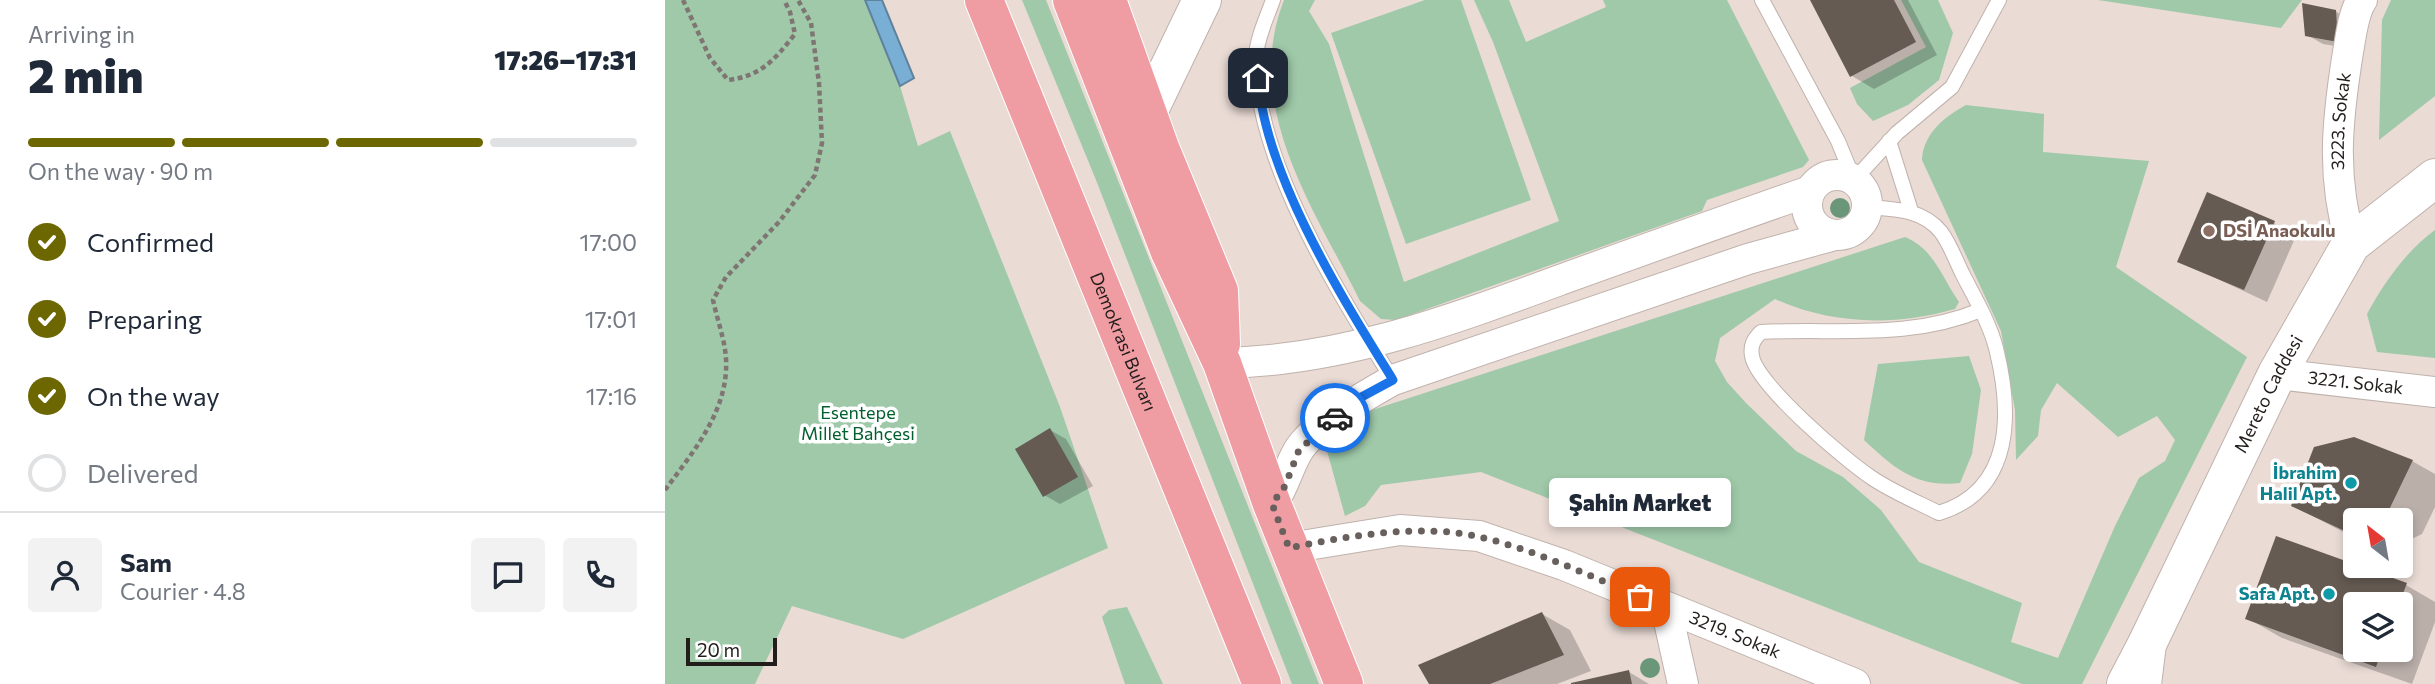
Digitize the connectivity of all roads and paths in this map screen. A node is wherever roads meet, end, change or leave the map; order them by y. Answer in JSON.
{"nodes":[{"id":1,"x":683,"y":0,"type":"edge"},
{"id":2,"x":784,"y":0,"type":"edge"},
{"id":3,"x":798,"y":0,"type":"edge"},
{"id":4,"x":983,"y":0,"type":"edge"},
{"id":5,"x":1072,"y":0,"type":"edge"},
{"id":6,"x":1107,"y":0,"type":"edge"},
{"id":7,"x":1202,"y":0,"type":"edge"},
{"id":8,"x":1273,"y":0,"type":"edge"},
{"id":9,"x":1762,"y":0,"type":"edge"},
{"id":10,"x":1999,"y":0,"type":"edge"},
{"id":11,"x":2358,"y":1,"type":"edge"},
{"id":12,"x":1147,"y":112,"type":"junction"},
{"id":13,"x":1889,"y":141,"type":"junction"},
{"id":14,"x":2435,"y":178,"type":"edge"},
{"id":15,"x":1854,"y":180,"type":"junction"},
{"id":16,"x":1809,"y":191,"type":"junction"},
{"id":17,"x":1867,"y":207,"type":"junction"},
{"id":18,"x":1911,"y":211,"type":"junction"},
{"id":19,"x":1831,"y":236,"type":"junction"},
{"id":20,"x":2351,"y":244,"type":"junction"},
{"id":21,"x":1981,"y":310,"type":"junction"},
{"id":22,"x":1370,"y":343,"type":"junction"},
{"id":23,"x":1222,"y":363,"type":"junction"},
{"id":24,"x":2277,"y":374,"type":"junction"},
{"id":25,"x":1393,"y":380,"type":"junction"},
{"id":26,"x":2435,"y":392,"type":"edge"},
{"id":27,"x":665,"y":490,"type":"edge"},
{"id":28,"x":1272,"y":504,"type":"junction"},
{"id":29,"x":1289,"y":548,"type":"junction"},
{"id":30,"x":1666,"y":608,"type":"junction"},
{"id":31,"x":2147,"y":644,"type":"junction"},
{"id":32,"x":1262,"y":684,"type":"edge"},
{"id":33,"x":1344,"y":684,"type":"edge"},
{"id":34,"x":1683,"y":684,"type":"edge"},
{"id":35,"x":1855,"y":684,"type":"edge"},
{"id":36,"x":2126,"y":684,"type":"edge"},
{"id":37,"x":2142,"y":684,"type":"edge"}],
"edges":[{"from":1,"to":2,"type":"path"},
{"from":3,"to":27,"type":"path"},
{"from":4,"to":32,"type":"highway","name":"Demokrasi Bulvarı"},
{"from":5,"to":23,"type":"highway"},
{"from":6,"to":12,"type":"highway"},
{"from":7,"to":12,"type":"street"},
{"from":8,"to":22,"type":"lane"},
{"from":9,"to":15,"type":"lane"},
{"from":10,"to":13,"type":"lane"},
{"from":11,"to":20,"type":"street","name":"3223. Sokak"},
{"from":12,"to":23,"type":"highway"},
{"from":13,"to":15,"type":"lane"},
{"from":13,"to":18,"type":"lane"},
{"from":14,"to":20,"type":"street","name":"Mereto Caddesi"},
{"from":15,"to":16,"type":"street"},
{"from":15,"to":17,"type":"street"},
{"from":16,"to":19,"type":"street"},
{"from":16,"to":22,"type":"street"},
{"from":17,"to":18,"type":"lane"},
{"from":17,"to":19,"type":"street"},
{"from":18,"to":21,"type":"lane"},
{"from":19,"to":25,"type":"street"},
{"from":20,"to":24,"type":"street","name":"Mereto Caddesi"},
{"from":21,"to":21,"type":"lane"},
{"from":22,"to":23,"type":"street"},
{"from":22,"to":25,"type":"lane"},
{"from":23,"to":28,"type":"highway"},
{"from":24,"to":26,"type":"street","name":"3221. Sokak"},
{"from":24,"to":31,"type":"street","name":"Mereto Caddesi"},
{"from":25,"to":28,"type":"street"},
{"from":28,"to":29,"type":"highway"},
{"from":29,"to":30,"type":"street","name":"3219. Sokak"},
{"from":29,"to":33,"type":"highway"},
{"from":30,"to":34,"type":"street"},
{"from":30,"to":35,"type":"street","name":"3219. Sokak"},
{"from":31,"to":36,"type":"street","name":"Mereto Caddesi"},
{"from":31,"to":37,"type":"street","name":"Mereto Caddesi"}]}
